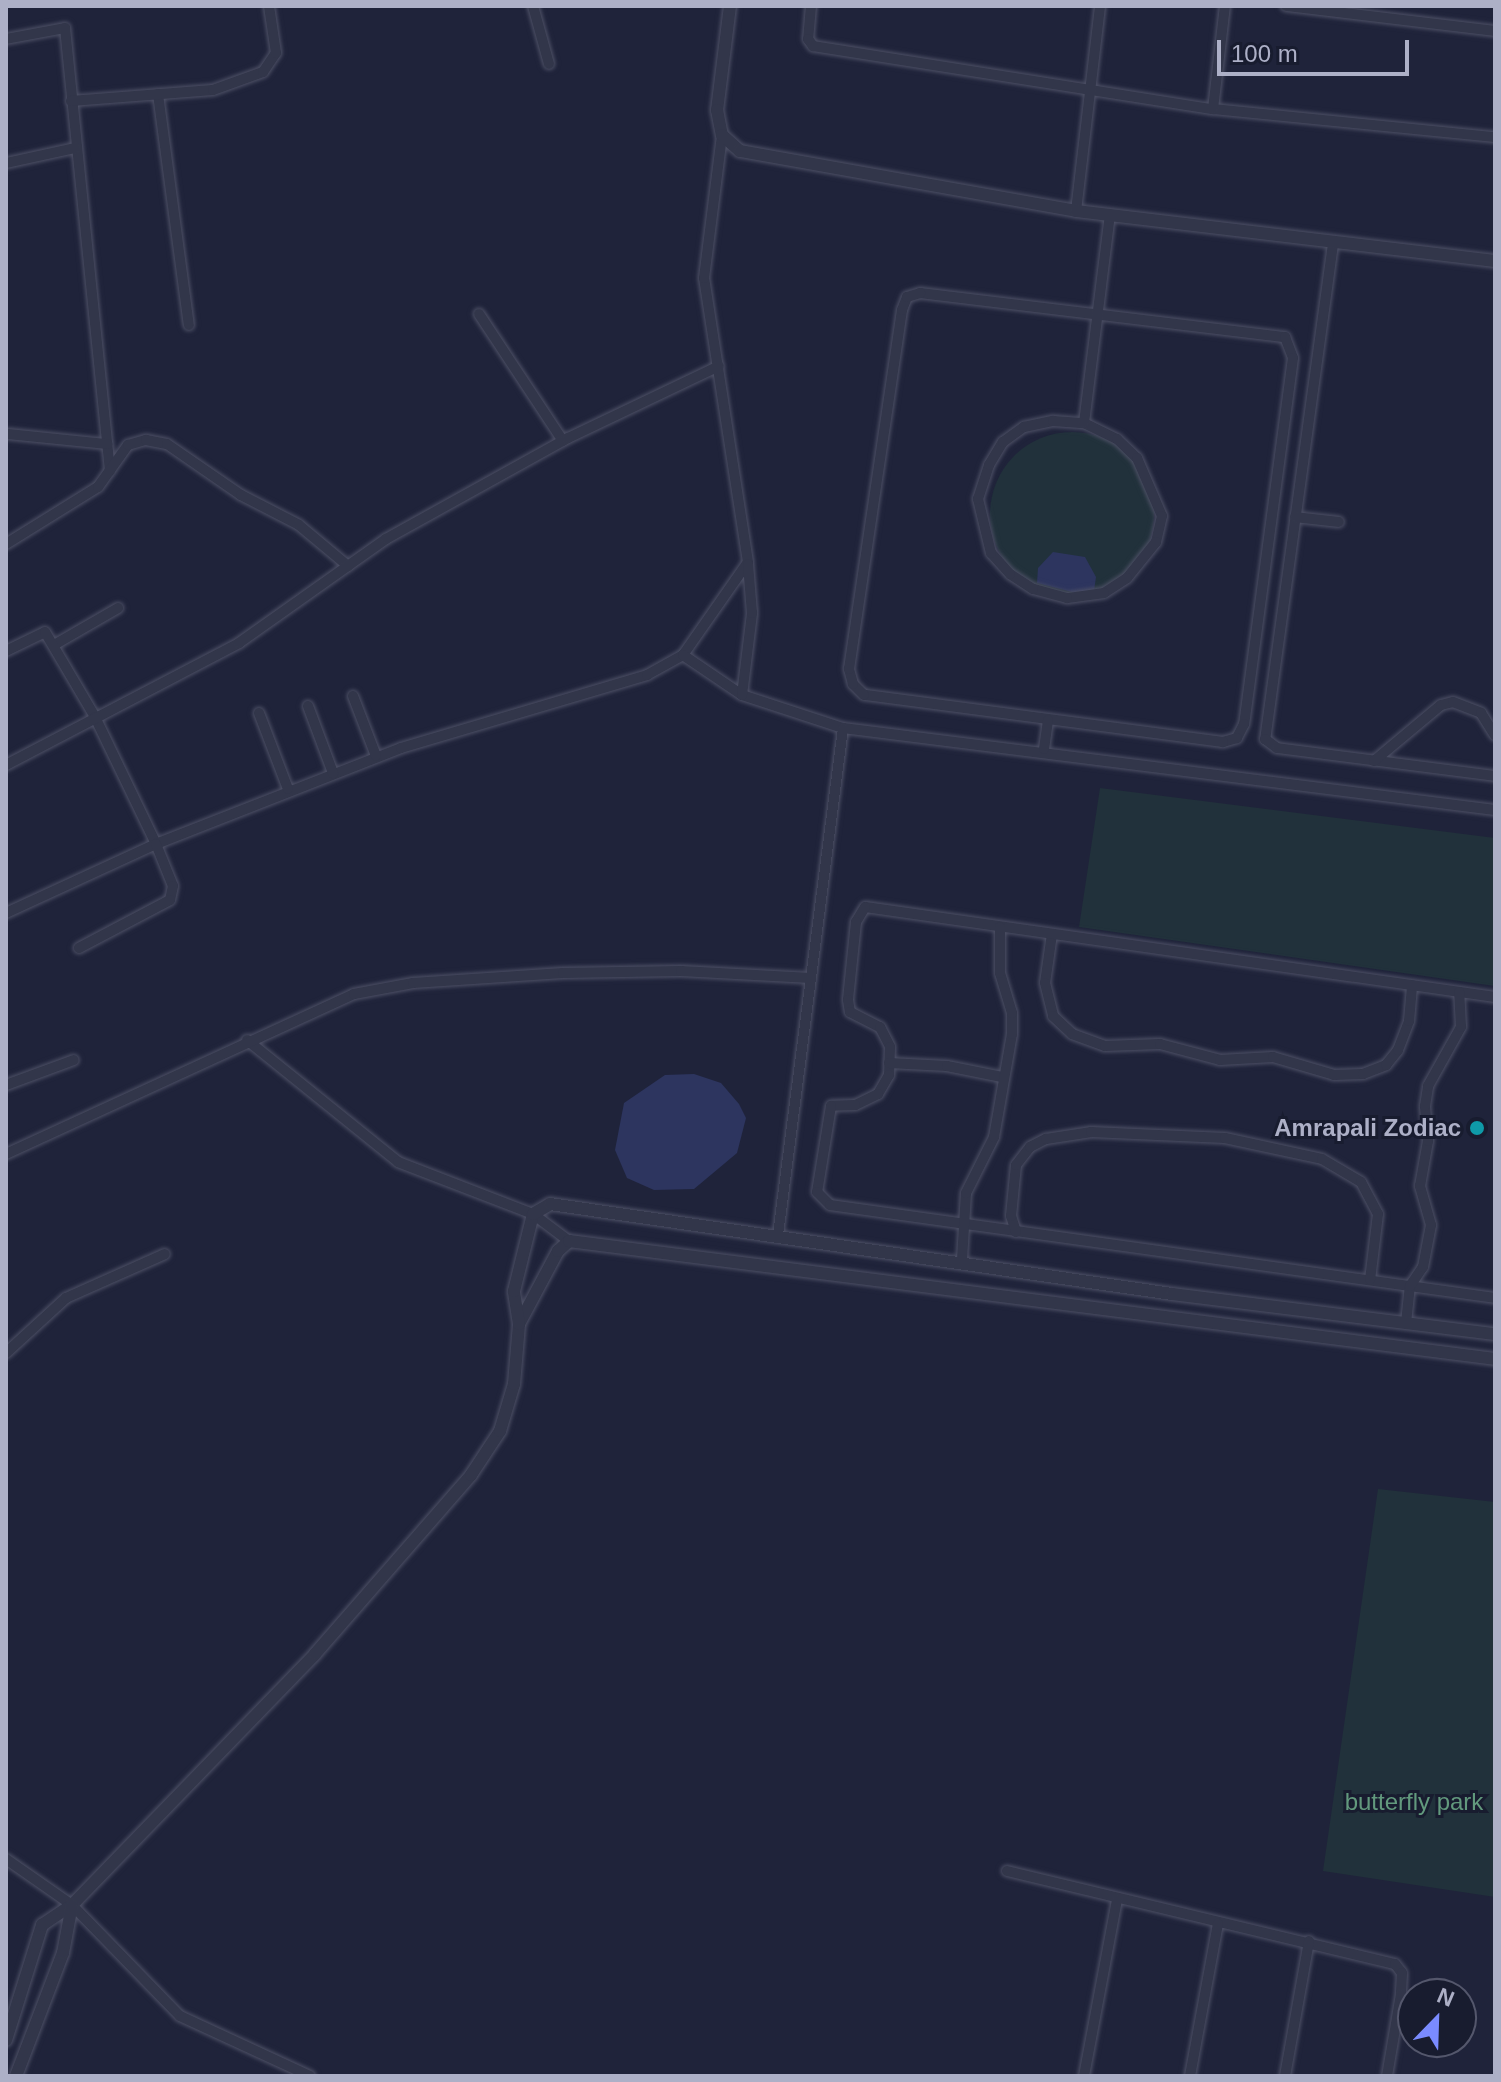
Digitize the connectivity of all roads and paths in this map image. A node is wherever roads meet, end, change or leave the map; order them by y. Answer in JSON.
{"nodes":[{"id":1,"x":269,"y":6,"type":"edge"},
{"id":2,"x":533,"y":6,"type":"edge"},
{"id":3,"x":730,"y":6,"type":"edge"},
{"id":4,"x":811,"y":6,"type":"edge"},
{"id":5,"x":1100,"y":6,"type":"edge"},
{"id":6,"x":1225,"y":6,"type":"edge"},
{"id":7,"x":1286,"y":6,"type":"edge"},
{"id":8,"x":1306,"y":7,"type":"edge"},
{"id":9,"x":1495,"y":31,"type":"edge"},
{"id":10,"x":6,"y":39,"type":"edge"},
{"id":11,"x":549,"y":64,"type":"dead end"},
{"id":12,"x":1091,"y":87,"type":"junction"},
{"id":13,"x":158,"y":94,"type":"junction"},
{"id":14,"x":71,"y":101,"type":"junction"},
{"id":15,"x":1213,"y":109,"type":"junction"},
{"id":16,"x":722,"y":135,"type":"junction"},
{"id":17,"x":1495,"y":137,"type":"edge"},
{"id":18,"x":75,"y":148,"type":"junction"},
{"id":19,"x":6,"y":163,"type":"edge"},
{"id":20,"x":1076,"y":211,"type":"junction"},
{"id":21,"x":1110,"y":215,"type":"junction"},
{"id":22,"x":1333,"y":244,"type":"junction"},
{"id":23,"x":1495,"y":261,"type":"edge"},
{"id":24,"x":1101,"y":313,"type":"junction"},
{"id":25,"x":479,"y":314,"type":"dead end"},
{"id":26,"x":189,"y":325,"type":"dead end"},
{"id":27,"x":719,"y":366,"type":"junction"},
{"id":28,"x":1084,"y":423,"type":"junction"},
{"id":29,"x":8,"y":434,"type":"dead end"},
{"id":30,"x":563,"y":441,"type":"junction"},
{"id":31,"x":107,"y":444,"type":"junction"},
{"id":32,"x":110,"y":471,"type":"junction"},
{"id":33,"x":1295,"y":517,"type":"junction"},
{"id":34,"x":1339,"y":522,"type":"dead end"},
{"id":35,"x":6,"y":544,"type":"edge"},
{"id":36,"x":748,"y":562,"type":"junction"},
{"id":37,"x":348,"y":566,"type":"junction"},
{"id":38,"x":118,"y":608,"type":"dead end"},
{"id":39,"x":54,"y":645,"type":"junction"},
{"id":40,"x":6,"y":651,"type":"edge"},
{"id":41,"x":683,"y":655,"type":"junction"},
{"id":42,"x":742,"y":695,"type":"junction"},
{"id":43,"x":353,"y":696,"type":"dead end"},
{"id":44,"x":308,"y":706,"type":"dead end"},
{"id":45,"x":259,"y":713,"type":"dead end"},
{"id":46,"x":95,"y":717,"type":"junction"},
{"id":47,"x":1048,"y":720,"type":"junction"},
{"id":48,"x":843,"y":728,"type":"junction"},
{"id":49,"x":1495,"y":735,"type":"edge"},
{"id":50,"x":1044,"y":749,"type":"junction"},
{"id":51,"x":376,"y":756,"type":"junction"},
{"id":52,"x":1374,"y":761,"type":"junction"},
{"id":53,"x":6,"y":765,"type":"edge"},
{"id":54,"x":333,"y":773,"type":"junction"},
{"id":55,"x":1495,"y":776,"type":"edge"},
{"id":56,"x":288,"y":789,"type":"junction"},
{"id":57,"x":1495,"y":810,"type":"edge"},
{"id":58,"x":156,"y":844,"type":"junction"},
{"id":59,"x":6,"y":913,"type":"edge"},
{"id":60,"x":1000,"y":927,"type":"junction"},
{"id":61,"x":1052,"y":934,"type":"junction"},
{"id":62,"x":79,"y":948,"type":"dead end"},
{"id":63,"x":811,"y":978,"type":"junction"},
{"id":64,"x":1412,"y":985,"type":"junction"},
{"id":65,"x":1459,"y":992,"type":"junction"},
{"id":66,"x":1495,"y":997,"type":"edge"},
{"id":67,"x":247,"y":1040,"type":"junction"},
{"id":68,"x":74,"y":1060,"type":"dead end"},
{"id":69,"x":889,"y":1063,"type":"junction"},
{"id":70,"x":1002,"y":1077,"type":"junction"},
{"id":71,"x":6,"y":1085,"type":"edge"},
{"id":72,"x":6,"y":1154,"type":"edge"},
{"id":73,"x":533,"y":1214,"type":"junction"},
{"id":74,"x":963,"y":1224,"type":"junction"},
{"id":75,"x":1016,"y":1232,"type":"junction"},
{"id":76,"x":778,"y":1235,"type":"junction"},
{"id":77,"x":569,"y":1241,"type":"junction"},
{"id":78,"x":165,"y":1254,"type":"dead end"},
{"id":79,"x":962,"y":1260,"type":"junction"},
{"id":80,"x":1370,"y":1280,"type":"junction"},
{"id":81,"x":1410,"y":1286,"type":"junction"},
{"id":82,"x":1495,"y":1298,"type":"edge"},
{"id":83,"x":1307,"y":1310,"type":"junction"},
{"id":84,"x":1406,"y":1323,"type":"junction"},
{"id":85,"x":519,"y":1324,"type":"junction"},
{"id":86,"x":1305,"y":1334,"type":"junction"},
{"id":87,"x":1495,"y":1334,"type":"edge"},
{"id":88,"x":6,"y":1353,"type":"edge"},
{"id":89,"x":1495,"y":1359,"type":"edge"},
{"id":90,"x":6,"y":1859,"type":"edge"},
{"id":91,"x":1007,"y":1871,"type":"dead end"},
{"id":92,"x":1117,"y":1899,"type":"junction"},
{"id":93,"x":72,"y":1905,"type":"junction"},
{"id":94,"x":1218,"y":1924,"type":"junction"},
{"id":95,"x":1309,"y":1941,"type":"junction"},
{"id":96,"x":6,"y":2040,"type":"edge"},
{"id":97,"x":16,"y":2076,"type":"edge"},
{"id":98,"x":310,"y":2076,"type":"edge"},
{"id":99,"x":1084,"y":2076,"type":"edge"},
{"id":100,"x":1190,"y":2076,"type":"edge"},
{"id":101,"x":1285,"y":2076,"type":"edge"},
{"id":102,"x":1387,"y":2076,"type":"edge"}],
"edges":[{"from":1,"to":13,"type":"street"},
{"from":2,"to":11,"type":"street"},
{"from":3,"to":16,"type":"street"},
{"from":4,"to":12,"type":"street"},
{"from":5,"to":12,"type":"street"},
{"from":6,"to":15,"type":"street"},
{"from":7,"to":8,"type":"street"},
{"from":8,"to":9,"type":"street"},
{"from":10,"to":14,"type":"street"},
{"from":12,"to":15,"type":"street"},
{"from":12,"to":20,"type":"street"},
{"from":13,"to":14,"type":"street"},
{"from":13,"to":26,"type":"street"},
{"from":14,"to":18,"type":"street"},
{"from":15,"to":17,"type":"street"},
{"from":16,"to":20,"type":"street"},
{"from":16,"to":27,"type":"street"},
{"from":18,"to":19,"type":"street"},
{"from":18,"to":31,"type":"street"},
{"from":20,"to":21,"type":"street"},
{"from":21,"to":22,"type":"street"},
{"from":21,"to":24,"type":"street"},
{"from":22,"to":23,"type":"street"},
{"from":22,"to":33,"type":"street"},
{"from":24,"to":28,"type":"street"},
{"from":24,"to":47,"type":"street"},
{"from":24,"to":47,"type":"street"},
{"from":25,"to":30,"type":"street"},
{"from":27,"to":30,"type":"street"},
{"from":27,"to":36,"type":"street"},
{"from":28,"to":28,"type":"street"},
{"from":29,"to":31,"type":"street"},
{"from":30,"to":37,"type":"street"},
{"from":31,"to":32,"type":"street"},
{"from":32,"to":35,"type":"street"},
{"from":32,"to":37,"type":"street"},
{"from":33,"to":34,"type":"street"},
{"from":33,"to":52,"type":"street"},
{"from":36,"to":41,"type":"street"},
{"from":36,"to":42,"type":"street"},
{"from":37,"to":46,"type":"street"},
{"from":38,"to":39,"type":"street"},
{"from":39,"to":40,"type":"street"},
{"from":39,"to":46,"type":"street"},
{"from":41,"to":42,"type":"street"},
{"from":41,"to":51,"type":"street"},
{"from":42,"to":48,"type":"street"},
{"from":43,"to":51,"type":"street"},
{"from":44,"to":54,"type":"street"},
{"from":45,"to":56,"type":"street"},
{"from":46,"to":53,"type":"street"},
{"from":46,"to":58,"type":"street"},
{"from":47,"to":50,"type":"street"},
{"from":48,"to":50,"type":"street"},
{"from":48,"to":63,"type":"street"},
{"from":49,"to":52,"type":"street"},
{"from":50,"to":57,"type":"street"},
{"from":51,"to":54,"type":"street"},
{"from":52,"to":55,"type":"street"},
{"from":54,"to":56,"type":"street"},
{"from":56,"to":58,"type":"street"},
{"from":58,"to":59,"type":"street"},
{"from":58,"to":62,"type":"street"},
{"from":60,"to":61,"type":"street"},
{"from":60,"to":69,"type":"street"},
{"from":60,"to":70,"type":"street"},
{"from":61,"to":64,"type":"street"},
{"from":61,"to":64,"type":"street"},
{"from":63,"to":67,"type":"street"},
{"from":63,"to":76,"type":"street"},
{"from":64,"to":65,"type":"street"},
{"from":65,"to":66,"type":"street"},
{"from":65,"to":81,"type":"street"},
{"from":67,"to":72,"type":"street"},
{"from":67,"to":73,"type":"street"},
{"from":68,"to":71,"type":"street"},
{"from":69,"to":70,"type":"street"},
{"from":69,"to":74,"type":"street"},
{"from":70,"to":74,"type":"street"},
{"from":73,"to":76,"type":"street"},
{"from":73,"to":77,"type":"street"},
{"from":73,"to":85,"type":"street"},
{"from":74,"to":75,"type":"street"},
{"from":74,"to":79,"type":"street"},
{"from":75,"to":80,"type":"street"},
{"from":75,"to":80,"type":"street"},
{"from":76,"to":79,"type":"street"},
{"from":77,"to":85,"type":"street"},
{"from":77,"to":86,"type":"street"},
{"from":78,"to":88,"type":"street"},
{"from":79,"to":83,"type":"street"},
{"from":80,"to":81,"type":"street"},
{"from":81,"to":82,"type":"street"},
{"from":81,"to":84,"type":"street"},
{"from":83,"to":84,"type":"street"},
{"from":83,"to":86,"type":"street"},
{"from":84,"to":87,"type":"street"},
{"from":85,"to":93,"type":"street"},
{"from":86,"to":89,"type":"street"},
{"from":90,"to":93,"type":"street"},
{"from":91,"to":92,"type":"street"},
{"from":92,"to":94,"type":"street"},
{"from":92,"to":99,"type":"street"},
{"from":93,"to":96,"type":"street"},
{"from":93,"to":97,"type":"street"},
{"from":93,"to":98,"type":"street"},
{"from":94,"to":95,"type":"street"},
{"from":94,"to":100,"type":"street"},
{"from":95,"to":101,"type":"street"},
{"from":95,"to":102,"type":"street"}]}
